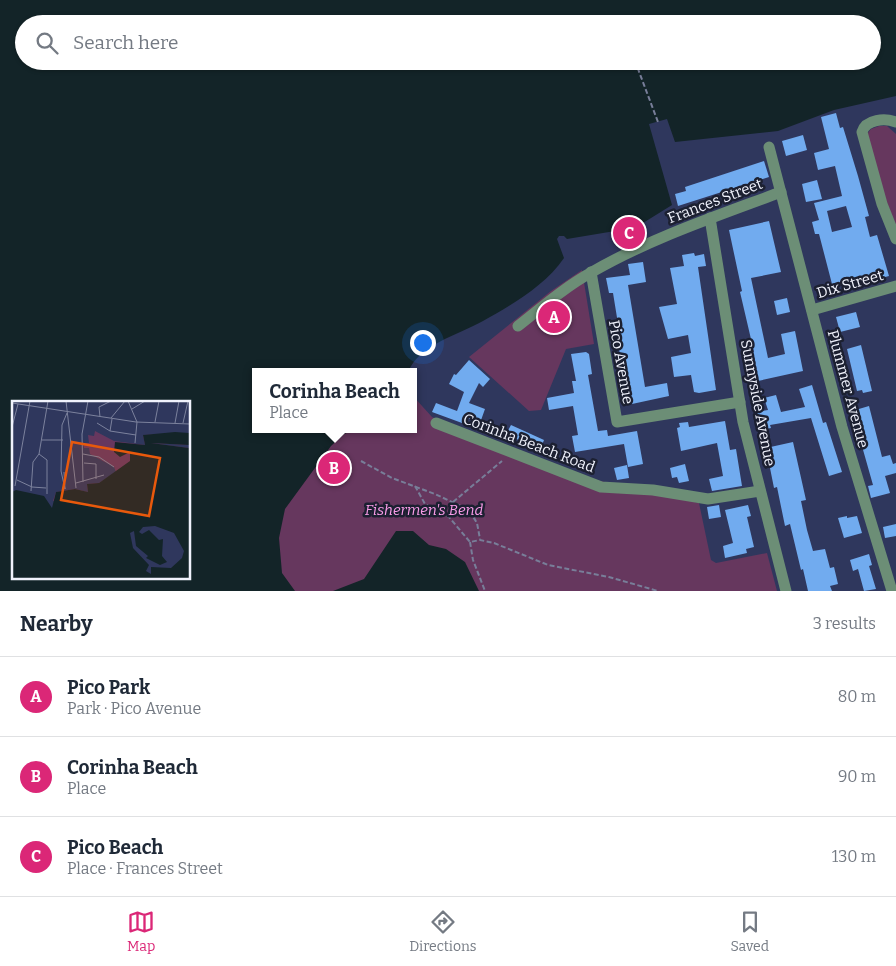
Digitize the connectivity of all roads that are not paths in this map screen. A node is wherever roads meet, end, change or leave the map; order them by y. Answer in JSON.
{"nodes":[{"id":1,"x":896,"y":122,"type":"edge"},
{"id":2,"x":769,"y":147,"type":"dead end"},
{"id":3,"x":781,"y":192,"type":"junction"},
{"id":4,"x":710,"y":218,"type":"junction"},
{"id":5,"x":896,"y":239,"type":"edge"},
{"id":6,"x":591,"y":272,"type":"junction"},
{"id":7,"x":896,"y":286,"type":"edge"},
{"id":8,"x":812,"y":310,"type":"junction"},
{"id":9,"x":518,"y":326,"type":"dead end"},
{"id":10,"x":740,"y":402,"type":"junction"},
{"id":11,"x":436,"y":423,"type":"dead end"},
{"id":12,"x":760,"y":491,"type":"junction"},
{"id":13,"x":786,"y":591,"type":"edge"},
{"id":14,"x":892,"y":591,"type":"edge"}],
"edges":[{"from":1,"to":5,"type":"street"},
{"from":2,"to":3,"type":"street","name":"Frances Street"},
{"from":3,"to":4,"type":"street","name":"Frances Street"},
{"from":3,"to":8,"type":"street","name":"Plummer Avenue"},
{"from":4,"to":6,"type":"street","name":"Frances Street"},
{"from":4,"to":10,"type":"street","name":"Sunnyside Avenue"},
{"from":6,"to":9,"type":"street","name":"Frances Street"},
{"from":6,"to":10,"type":"street","name":"Pico Avenue"},
{"from":7,"to":8,"type":"street","name":"Dix Street"},
{"from":8,"to":14,"type":"street","name":"Plummer Avenue"},
{"from":10,"to":12,"type":"street","name":"Sunnyside Avenue"},
{"from":11,"to":12,"type":"street","name":"Corinha Beach Road"},
{"from":12,"to":13,"type":"street","name":"Sunnyside Avenue"}]}
